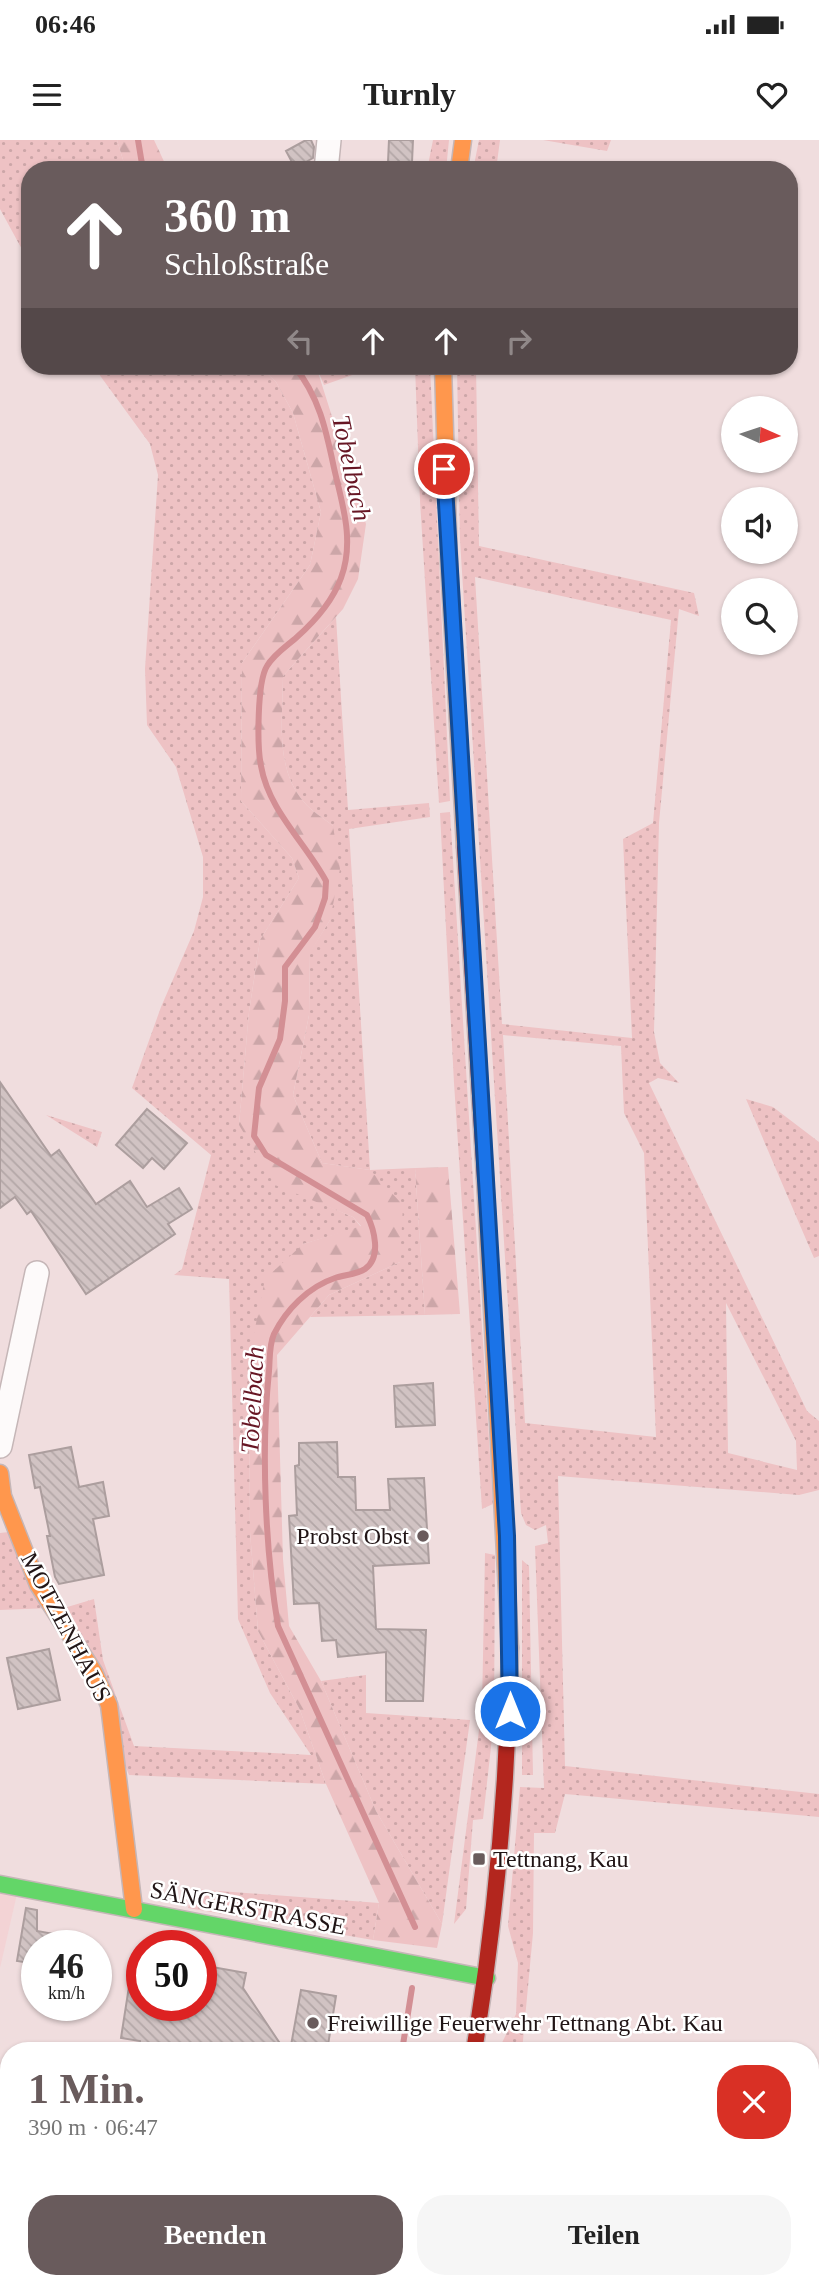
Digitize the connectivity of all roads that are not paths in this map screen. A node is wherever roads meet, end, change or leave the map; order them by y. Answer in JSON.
{"nodes":[{"id":1,"x":328,"y":140,"type":"edge"},
{"id":2,"x":463,"y":140,"type":"edge"},
{"id":3,"x":327,"y":161,"type":"edge"},
{"id":4,"x":460,"y":161,"type":"edge"},
{"id":5,"x":443,"y":375,"type":"edge"},
{"id":6,"x":37,"y":1273,"type":"dead end"},
{"id":7,"x":0,"y":1446,"type":"edge"},
{"id":8,"x":0,"y":1473,"type":"edge"},
{"id":9,"x":0,"y":1884,"type":"edge"},
{"id":10,"x":134,"y":1909,"type":"junction"},
{"id":11,"x":487,"y":1978,"type":"junction"},
{"id":12,"x":476,"y":2042,"type":"edge"}],
"edges":[{"from":1,"to":3,"type":"street"},
{"from":2,"to":4,"type":"main road"},
{"from":5,"to":11,"type":"main road"},
{"from":6,"to":7,"type":"street"},
{"from":8,"to":10,"type":"main road","name":"MOTZENHAUS"},
{"from":9,"to":10,"type":"main road","name":"SÄNGERSTRASSE"},
{"from":10,"to":11,"type":"main road","name":"SÄNGERSTRASSE"},
{"from":11,"to":12,"type":"main road"}]}
